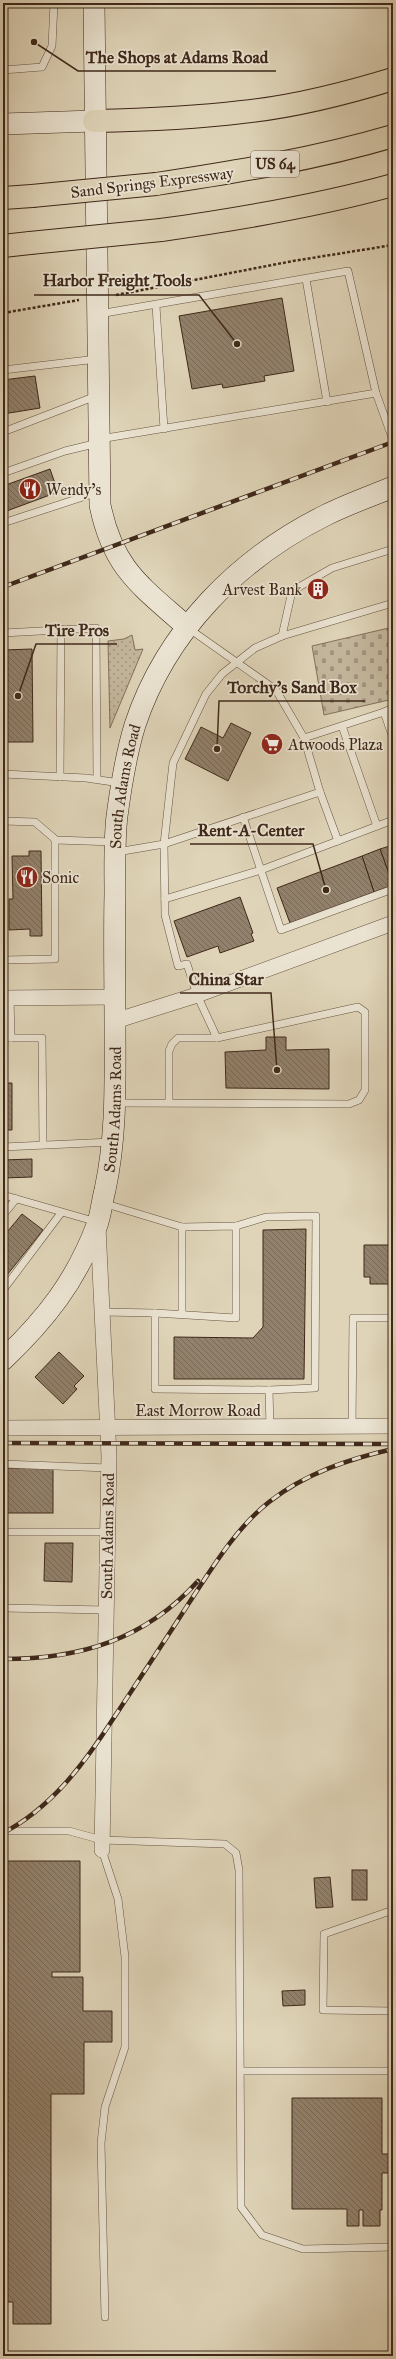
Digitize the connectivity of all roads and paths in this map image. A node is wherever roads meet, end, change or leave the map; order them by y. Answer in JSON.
{"nodes":[{"id":1,"x":54,"y":3,"type":"edge"},
{"id":2,"x":94,"y":3,"type":"edge"},
{"id":3,"x":3,"y":70,"type":"edge"},
{"id":4,"x":393,"y":79,"type":"edge"},
{"id":5,"x":94,"y":121,"type":"junction"},
{"id":6,"x":3,"y":124,"type":"edge"},
{"id":7,"x":393,"y":136,"type":"edge"},
{"id":8,"x":393,"y":185,"type":"edge"},
{"id":9,"x":3,"y":198,"type":"edge"},
{"id":10,"x":393,"y":245,"type":"edge"},
{"id":11,"x":3,"y":246,"type":"edge"},
{"id":12,"x":306,"y":279,"type":"junction"},
{"id":13,"x":97,"y":306,"type":"junction"},
{"id":14,"x":156,"y":306,"type":"junction"},
{"id":15,"x":3,"y":313,"type":"edge"},
{"id":16,"x":97,"y":359,"type":"junction"},
{"id":17,"x":3,"y":370,"type":"edge"},
{"id":18,"x":376,"y":393,"type":"junction"},
{"id":19,"x":97,"y":395,"type":"junction"},
{"id":20,"x":327,"y":402,"type":"junction"},
{"id":21,"x":164,"y":429,"type":"junction"},
{"id":22,"x":3,"y":432,"type":"edge"},
{"id":23,"x":393,"y":440,"type":"edge"},
{"id":24,"x":98,"y":441,"type":"junction"},
{"id":25,"x":3,"y":473,"type":"edge"},
{"id":26,"x":393,"y":487,"type":"edge"},
{"id":27,"x":100,"y":491,"type":"junction"},
{"id":28,"x":3,"y":522,"type":"edge"},
{"id":29,"x":393,"y":549,"type":"edge"},
{"id":30,"x":393,"y":603,"type":"edge"},
{"id":31,"x":187,"y":627,"type":"junction"},
{"id":32,"x":61,"y":629,"type":"junction"},
{"id":33,"x":3,"y":633,"type":"edge"},
{"id":34,"x":282,"y":636,"type":"junction"},
{"id":35,"x":236,"y":661,"type":"junction"},
{"id":36,"x":393,"y":708,"type":"edge"},
{"id":37,"x":384,"y":712,"type":"junction"},
{"id":38,"x":342,"y":726,"type":"junction"},
{"id":39,"x":304,"y":738,"type":"junction"},
{"id":40,"x":393,"y":738,"type":"edge"},
{"id":41,"x":3,"y":774,"type":"edge"},
{"id":42,"x":60,"y":777,"type":"junction"},
{"id":43,"x":97,"y":780,"type":"junction"},
{"id":44,"x":122,"y":784,"type":"junction"},
{"id":45,"x":320,"y":792,"type":"junction"},
{"id":46,"x":243,"y":817,"type":"junction"},
{"id":47,"x":393,"y":820,"type":"edge"},
{"id":48,"x":3,"y":821,"type":"edge"},
{"id":49,"x":376,"y":826,"type":"junction"},
{"id":50,"x":55,"y":840,"type":"junction"},
{"id":51,"x":338,"y":841,"type":"junction"},
{"id":52,"x":164,"y":844,"type":"junction"},
{"id":53,"x":115,"y":847,"type":"junction"},
{"id":54,"x":261,"y":870,"type":"junction"},
{"id":55,"x":393,"y":889,"type":"edge"},
{"id":56,"x":164,"y":899,"type":"junction"},
{"id":57,"x":393,"y":923,"type":"edge"},
{"id":58,"x":3,"y":960,"type":"edge"},
{"id":59,"x":198,"y":995,"type":"junction"},
{"id":60,"x":115,"y":997,"type":"junction"},
{"id":61,"x":7,"y":998,"type":"edge"},
{"id":62,"x":115,"y":1021,"type":"junction"},
{"id":63,"x":7,"y":1038,"type":"edge"},
{"id":64,"x":217,"y":1038,"type":"junction"},
{"id":65,"x":169,"y":1102,"type":"junction"},
{"id":66,"x":115,"y":1103,"type":"junction"},
{"id":67,"x":114,"y":1142,"type":"junction"},
{"id":68,"x":43,"y":1144,"type":"junction"},
{"id":69,"x":3,"y":1147,"type":"edge"},
{"id":70,"x":3,"y":1195,"type":"edge"},
{"id":71,"x":16,"y":1199,"type":"junction"},
{"id":72,"x":61,"y":1213,"type":"junction"},
{"id":73,"x":100,"y":1213,"type":"junction"},
{"id":74,"x":3,"y":1215,"type":"edge"},
{"id":75,"x":236,"y":1226,"type":"junction"},
{"id":76,"x":182,"y":1227,"type":"junction"},
{"id":77,"x":3,"y":1290,"type":"edge"},
{"id":78,"x":104,"y":1312,"type":"junction"},
{"id":79,"x":155,"y":1313,"type":"junction"},
{"id":80,"x":182,"y":1314,"type":"junction"},
{"id":81,"x":393,"y":1318,"type":"edge"},
{"id":82,"x":8,"y":1352,"type":"edge"},
{"id":83,"x":269,"y":1390,"type":"junction"},
{"id":84,"x":393,"y":1426,"type":"edge"},
{"id":85,"x":106,"y":1427,"type":"junction"},
{"id":86,"x":3,"y":1428,"type":"edge"},
{"id":87,"x":270,"y":1428,"type":"junction"},
{"id":88,"x":352,"y":1428,"type":"junction"},
{"id":89,"x":3,"y":1464,"type":"edge"},
{"id":90,"x":108,"y":1468,"type":"junction"},
{"id":91,"x":3,"y":1532,"type":"edge"},
{"id":92,"x":107,"y":1532,"type":"junction"},
{"id":93,"x":3,"y":1608,"type":"edge"},
{"id":94,"x":106,"y":1610,"type":"junction"},
{"id":95,"x":3,"y":1831,"type":"edge"},
{"id":96,"x":102,"y":1845,"type":"junction"},
{"id":97,"x":393,"y":1910,"type":"edge"},
{"id":98,"x":393,"y":2011,"type":"edge"},
{"id":99,"x":241,"y":2071,"type":"junction"},
{"id":100,"x":393,"y":2071,"type":"edge"},
{"id":101,"x":393,"y":2248,"type":"edge"},
{"id":102,"x":105,"y":2317,"type":"dead end"}],
"edges":[{"from":1,"to":3,"type":"lane"},
{"from":2,"to":5,"type":"main road"},
{"from":4,"to":5,"type":"highway"},
{"from":5,"to":6,"type":"main road"},
{"from":5,"to":13,"type":"main road"},
{"from":7,"to":9,"type":"highway","name":"Sand Springs Expressway","number":"US 64","bridge":true},
{"from":8,"to":11,"type":"highway","bridge":true},
{"from":10,"to":13,"type":"path"},
{"from":12,"to":14,"type":"lane"},
{"from":12,"to":18,"type":"lane"},
{"from":12,"to":20,"type":"lane"},
{"from":13,"to":14,"type":"lane"},
{"from":13,"to":15,"type":"path"},
{"from":13,"to":16,"type":"main road"},
{"from":14,"to":21,"type":"lane"},
{"from":16,"to":17,"type":"lane"},
{"from":16,"to":19,"type":"main road"},
{"from":18,"to":20,"type":"lane"},
{"from":18,"to":23,"type":"lane"},
{"from":19,"to":22,"type":"lane"},
{"from":19,"to":24,"type":"main road"},
{"from":20,"to":21,"type":"lane"},
{"from":21,"to":24,"type":"lane"},
{"from":24,"to":25,"type":"lane"},
{"from":24,"to":27,"type":"main road"},
{"from":26,"to":31,"type":"main road","name":"South Adams Road"},
{"from":27,"to":28,"type":"lane"},
{"from":27,"to":31,"type":"main road"},
{"from":29,"to":34,"type":"lane"},
{"from":30,"to":34,"type":"lane"},
{"from":31,"to":35,"type":"lane"},
{"from":31,"to":44,"type":"main road","name":"South Adams Road"},
{"from":32,"to":33,"type":"lane"},
{"from":32,"to":42,"type":"lane"},
{"from":32,"to":43,"type":"lane"},
{"from":34,"to":35,"type":"lane"},
{"from":35,"to":39,"type":"lane"},
{"from":35,"to":52,"type":"lane"},
{"from":36,"to":37,"type":"lane"},
{"from":37,"to":38,"type":"lane"},
{"from":37,"to":40,"type":"lane"},
{"from":38,"to":39,"type":"lane"},
{"from":38,"to":49,"type":"lane"},
{"from":39,"to":45,"type":"lane"},
{"from":41,"to":42,"type":"lane"},
{"from":42,"to":43,"type":"lane"},
{"from":43,"to":44,"type":"lane"},
{"from":44,"to":53,"type":"main road","name":"South Adams Road"},
{"from":45,"to":46,"type":"lane"},
{"from":45,"to":51,"type":"lane"},
{"from":46,"to":52,"type":"lane"},
{"from":46,"to":54,"type":"lane"},
{"from":47,"to":49,"type":"lane"},
{"from":48,"to":50,"type":"lane"},
{"from":49,"to":51,"type":"lane"},
{"from":50,"to":53,"type":"lane"},
{"from":50,"to":58,"type":"lane"},
{"from":51,"to":54,"type":"lane"},
{"from":52,"to":53,"type":"lane"},
{"from":52,"to":56,"type":"lane"},
{"from":53,"to":60,"type":"main road","name":"South Adams Road"},
{"from":54,"to":55,"type":"lane"},
{"from":54,"to":56,"type":"lane"},
{"from":56,"to":59,"type":"lane"},
{"from":57,"to":59,"type":"street"},
{"from":59,"to":62,"type":"street"},
{"from":59,"to":64,"type":"lane"},
{"from":60,"to":61,"type":"street"},
{"from":60,"to":62,"type":"main road","name":"South Adams Road"},
{"from":61,"to":63,"type":"lane"},
{"from":62,"to":66,"type":"main road","name":"South Adams Road"},
{"from":63,"to":68,"type":"lane"},
{"from":64,"to":65,"type":"lane"},
{"from":64,"to":65,"type":"lane"},
{"from":65,"to":66,"type":"lane"},
{"from":66,"to":67,"type":"main road","name":"South Adams Road"},
{"from":67,"to":68,"type":"lane"},
{"from":67,"to":73,"type":"main road","name":"South Adams Road"},
{"from":68,"to":69,"type":"lane"},
{"from":70,"to":71,"type":"lane"},
{"from":71,"to":72,"type":"lane"},
{"from":71,"to":74,"type":"lane"},
{"from":72,"to":73,"type":"lane"},
{"from":72,"to":77,"type":"lane"},
{"from":73,"to":76,"type":"lane"},
{"from":73,"to":78,"type":"street","name":"South Adams Road"},
{"from":73,"to":82,"type":"main road","name":"South Adams Road"},
{"from":75,"to":76,"type":"lane"},
{"from":75,"to":80,"type":"lane"},
{"from":75,"to":83,"type":"lane"},
{"from":76,"to":80,"type":"lane"},
{"from":78,"to":79,"type":"lane"},
{"from":78,"to":85,"type":"street","name":"South Adams Road"},
{"from":79,"to":80,"type":"lane"},
{"from":79,"to":83,"type":"lane"},
{"from":81,"to":88,"type":"lane"},
{"from":83,"to":87,"type":"lane"},
{"from":84,"to":88,"type":"street","name":"East Morrow Road"},
{"from":85,"to":86,"type":"street","name":"East Morrow Road"},
{"from":85,"to":87,"type":"street","name":"East Morrow Road"},
{"from":85,"to":90,"type":"street","name":"South Adams Road"},
{"from":87,"to":88,"type":"street","name":"East Morrow Road"},
{"from":89,"to":90,"type":"lane"},
{"from":90,"to":92,"type":"street","name":"South Adams Road"},
{"from":91,"to":92,"type":"lane"},
{"from":92,"to":94,"type":"street","name":"South Adams Road"},
{"from":93,"to":94,"type":"lane"},
{"from":94,"to":96,"type":"street","name":"South Adams Road"},
{"from":95,"to":96,"type":"lane"},
{"from":96,"to":99,"type":"lane"},
{"from":96,"to":102,"type":"lane"},
{"from":97,"to":98,"type":"lane"},
{"from":99,"to":100,"type":"lane"},
{"from":99,"to":101,"type":"lane"}]}
